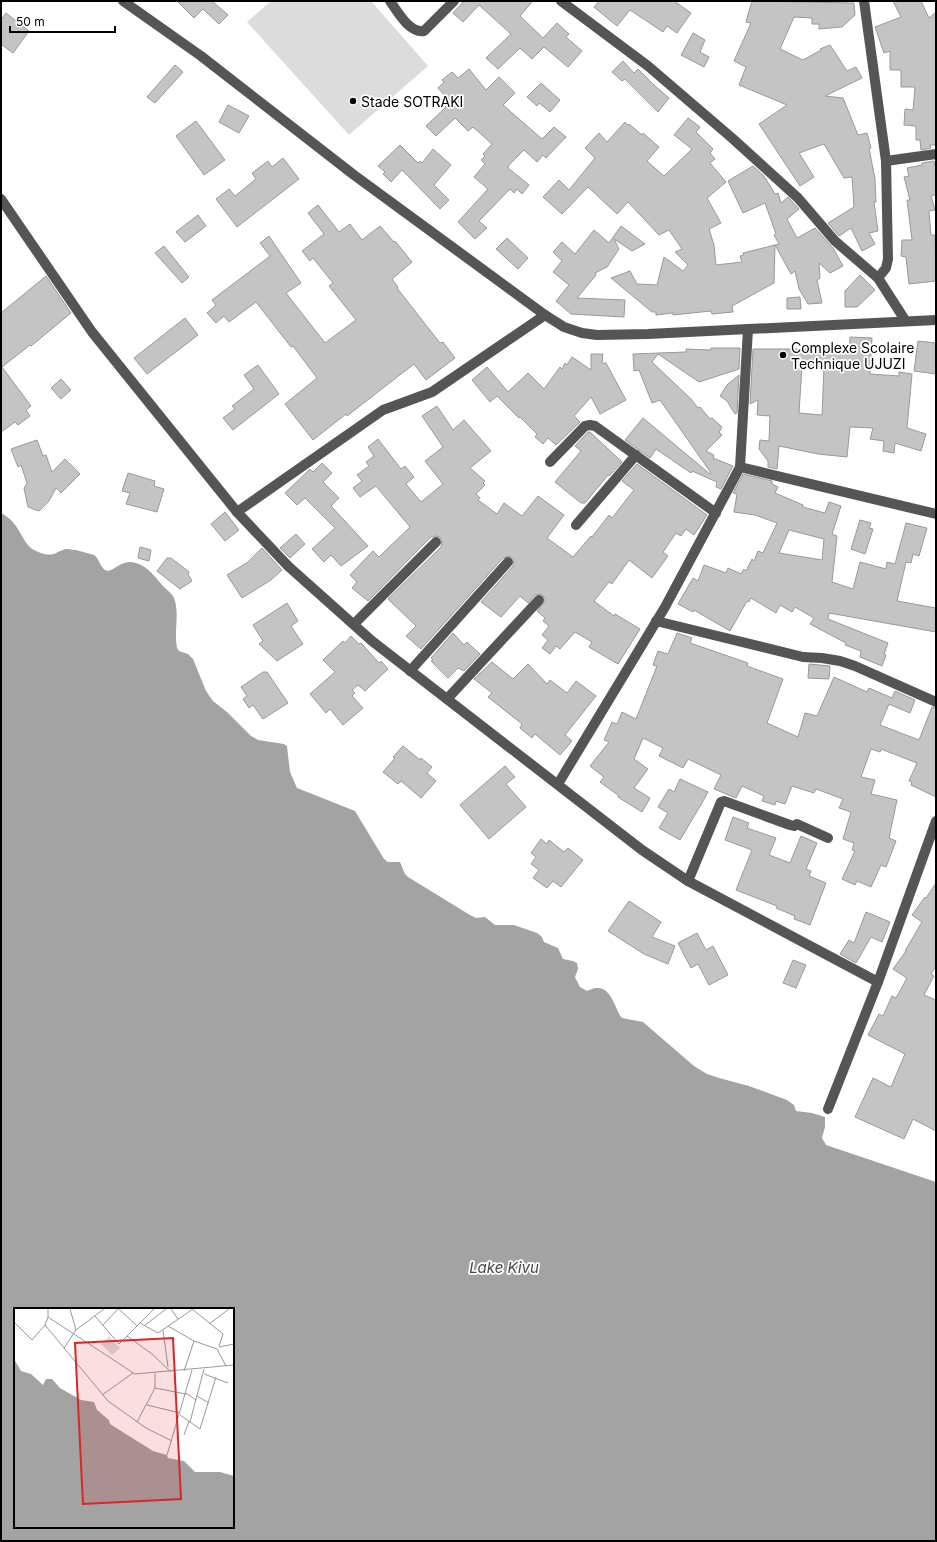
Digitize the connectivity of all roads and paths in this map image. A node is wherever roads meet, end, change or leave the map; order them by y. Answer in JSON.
{"nodes":[{"id":1,"x":123,"y":1,"type":"edge"},
{"id":2,"x":390,"y":1,"type":"edge"},
{"id":3,"x":454,"y":1,"type":"edge"},
{"id":4,"x":561,"y":1,"type":"edge"},
{"id":5,"x":864,"y":1,"type":"edge"},
{"id":6,"x":936,"y":154,"type":"edge"},
{"id":7,"x":886,"y":161,"type":"junction"},
{"id":8,"x":1,"y":199,"type":"edge"},
{"id":9,"x":878,"y":278,"type":"junction"},
{"id":10,"x":545,"y":315,"type":"junction"},
{"id":11,"x":905,"y":320,"type":"junction"},
{"id":12,"x":936,"y":320,"type":"edge"},
{"id":13,"x":748,"y":329,"type":"junction"},
{"id":14,"x":636,"y":455,"type":"junction"},
{"id":15,"x":550,"y":462,"type":"dead end"},
{"id":16,"x":740,"y":467,"type":"junction"},
{"id":17,"x":237,"y":512,"type":"junction"},
{"id":18,"x":716,"y":513,"type":"junction"},
{"id":19,"x":936,"y":514,"type":"edge"},
{"id":20,"x":576,"y":525,"type":"dead end"},
{"id":21,"x":436,"y":542,"type":"dead end"},
{"id":22,"x":508,"y":562,"type":"dead end"},
{"id":23,"x":538,"y":600,"type":"dead end"},
{"id":24,"x":656,"y":621,"type":"junction"},
{"id":25,"x":354,"y":624,"type":"junction"},
{"id":26,"x":410,"y":671,"type":"junction"},
{"id":27,"x":447,"y":699,"type":"junction"},
{"id":28,"x":936,"y":702,"type":"edge"},
{"id":29,"x":558,"y":784,"type":"junction"},
{"id":30,"x":936,"y":821,"type":"edge"},
{"id":31,"x":828,"y":838,"type":"dead end"},
{"id":32,"x":688,"y":881,"type":"junction"},
{"id":33,"x":878,"y":982,"type":"junction"},
{"id":34,"x":828,"y":1109,"type":"dead end"}],
"edges":[{"from":1,"to":10,"type":"street"},
{"from":2,"to":3,"type":"street"},
{"from":4,"to":9,"type":"street"},
{"from":5,"to":7,"type":"street"},
{"from":6,"to":7,"type":"street"},
{"from":7,"to":9,"type":"street"},
{"from":8,"to":17,"type":"street"},
{"from":9,"to":11,"type":"street"},
{"from":10,"to":13,"type":"street"},
{"from":10,"to":17,"type":"street"},
{"from":11,"to":12,"type":"street"},
{"from":11,"to":13,"type":"street"},
{"from":13,"to":16,"type":"street"},
{"from":14,"to":15,"type":"street"},
{"from":14,"to":18,"type":"street"},
{"from":14,"to":20,"type":"street"},
{"from":16,"to":18,"type":"street"},
{"from":16,"to":19,"type":"street"},
{"from":17,"to":25,"type":"street"},
{"from":18,"to":24,"type":"street"},
{"from":21,"to":25,"type":"street"},
{"from":22,"to":26,"type":"street"},
{"from":23,"to":27,"type":"street"},
{"from":24,"to":28,"type":"street"},
{"from":24,"to":29,"type":"street"},
{"from":25,"to":26,"type":"street"},
{"from":26,"to":27,"type":"street"},
{"from":27,"to":29,"type":"street"},
{"from":29,"to":32,"type":"street"},
{"from":30,"to":33,"type":"street"},
{"from":31,"to":32,"type":"street"},
{"from":32,"to":33,"type":"street"},
{"from":33,"to":34,"type":"street"}]}
